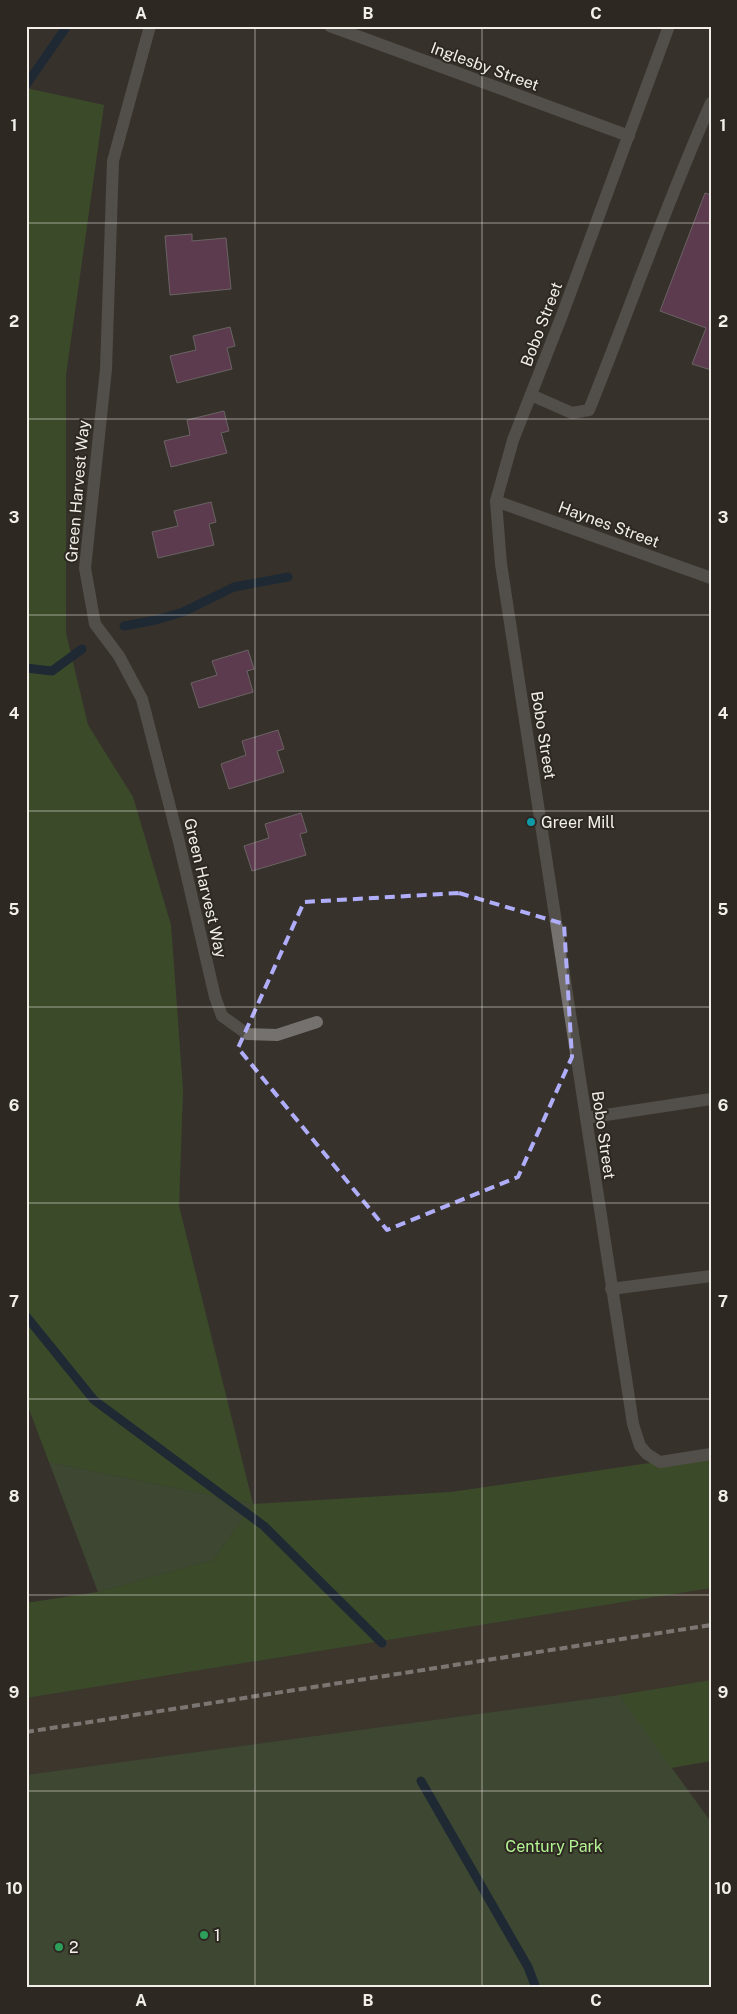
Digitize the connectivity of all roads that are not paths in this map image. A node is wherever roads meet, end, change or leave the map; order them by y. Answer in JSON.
{"nodes":[{"id":1,"x":150,"y":26,"type":"edge"},
{"id":2,"x":330,"y":26,"type":"edge"},
{"id":3,"x":669,"y":26,"type":"edge"},
{"id":4,"x":711,"y":103,"type":"edge"},
{"id":5,"x":629,"y":136,"type":"junction"},
{"id":6,"x":531,"y":395,"type":"junction"},
{"id":7,"x":496,"y":501,"type":"junction"},
{"id":8,"x":711,"y":578,"type":"edge"},
{"id":9,"x":317,"y":1022,"type":"dead end"},
{"id":10,"x":711,"y":1099,"type":"edge"},
{"id":11,"x":586,"y":1118,"type":"junction"},
{"id":12,"x":711,"y":1276,"type":"edge"},
{"id":13,"x":612,"y":1289,"type":"junction"},
{"id":14,"x":711,"y":1454,"type":"edge"}],
"edges":[{"from":1,"to":9,"type":"street","name":"Green Harvest Way"},
{"from":2,"to":5,"type":"street","name":"Inglesby Street"},
{"from":3,"to":5,"type":"street","name":"Bobo Street"},
{"from":4,"to":6,"type":"street"},
{"from":5,"to":6,"type":"street","name":"Bobo Street"},
{"from":6,"to":7,"type":"street","name":"Bobo Street"},
{"from":7,"to":8,"type":"street","name":"Haynes Street"},
{"from":7,"to":11,"type":"street","name":"Bobo Street"},
{"from":10,"to":11,"type":"street"},
{"from":11,"to":13,"type":"street","name":"Bobo Street"},
{"from":12,"to":13,"type":"street"},
{"from":13,"to":14,"type":"street","name":"Bobo Street"}]}
